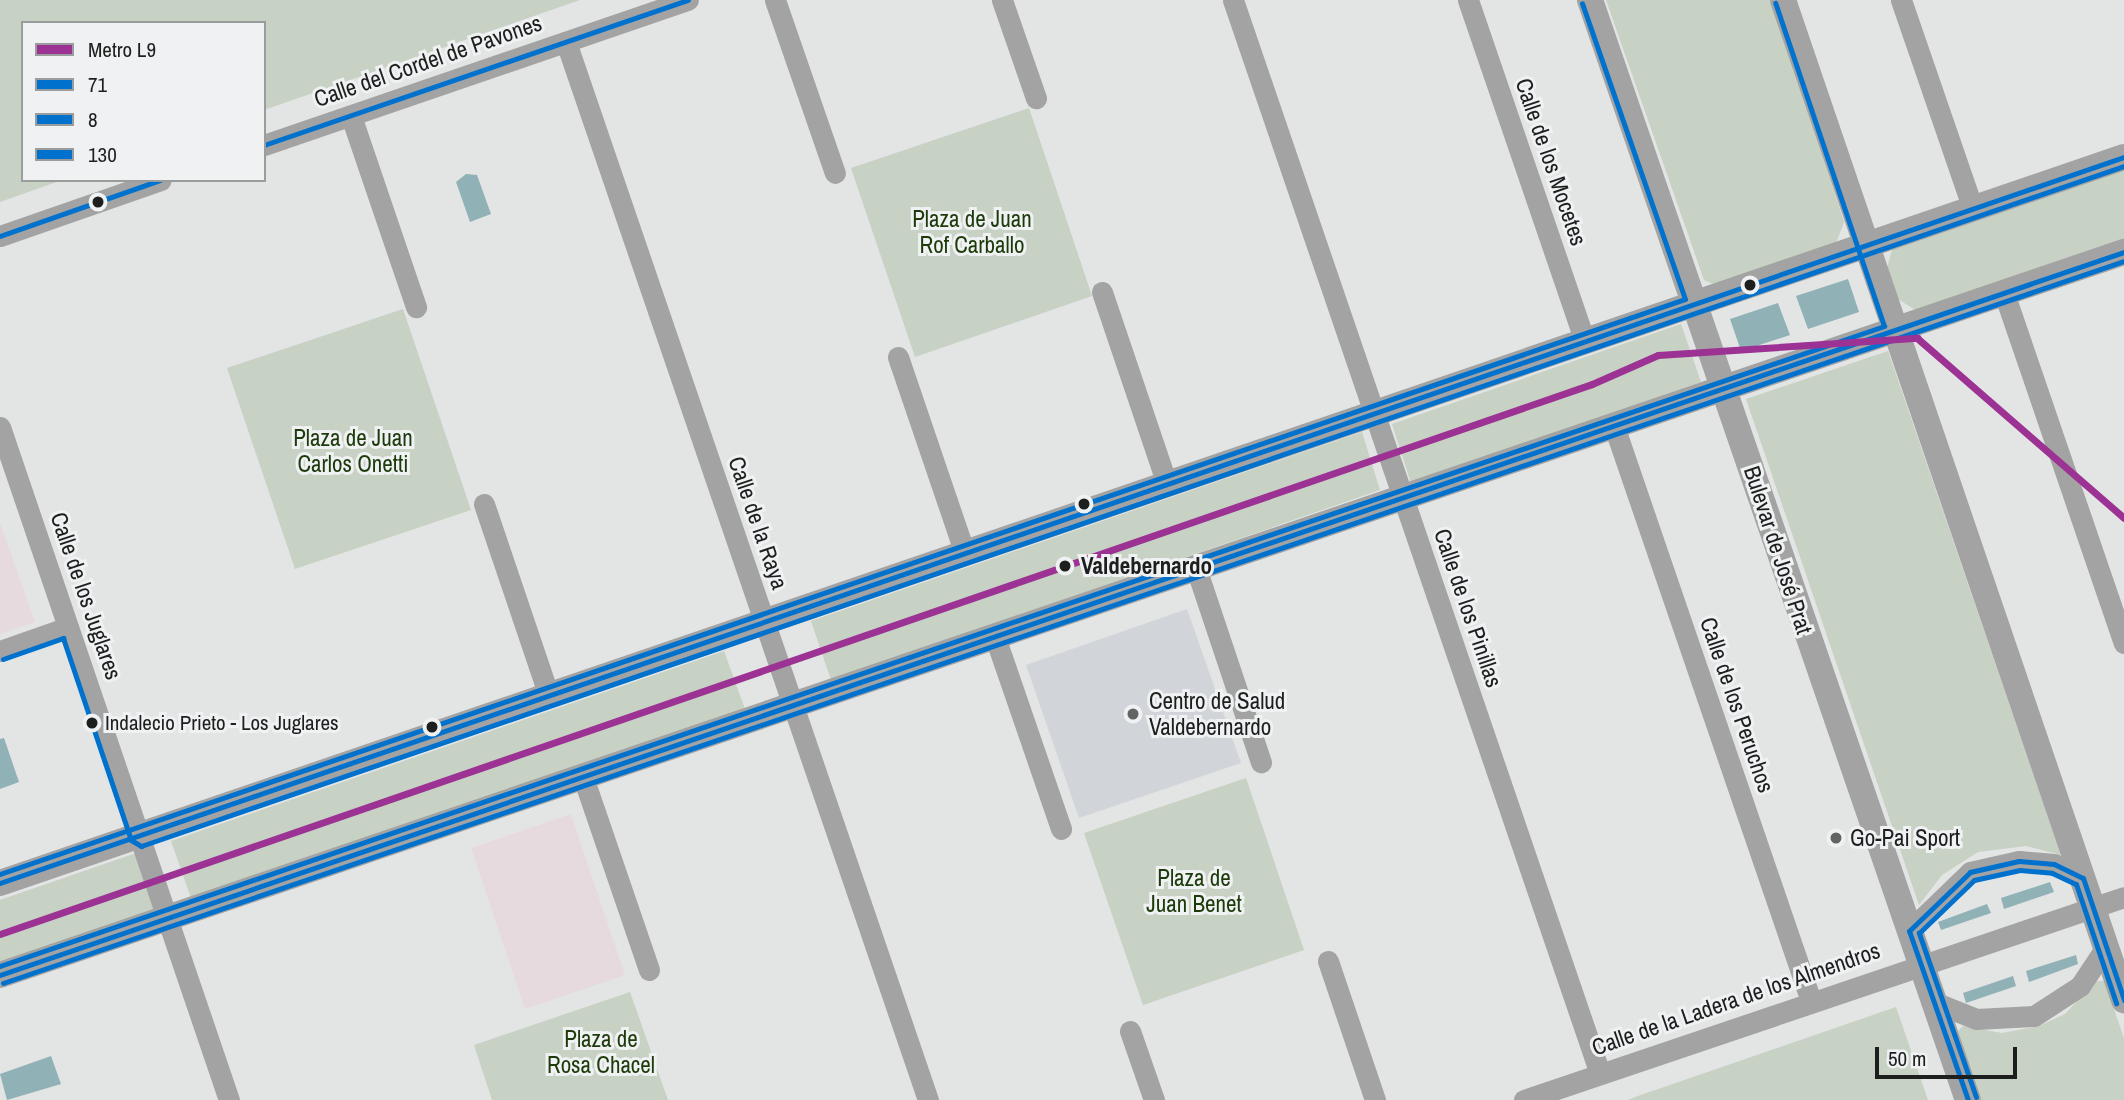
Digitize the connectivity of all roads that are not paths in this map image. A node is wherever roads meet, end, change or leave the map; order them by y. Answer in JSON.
{"nodes":[{"id":1,"x":688,"y":0,"type":"edge"},
{"id":2,"x":775,"y":0,"type":"edge"},
{"id":3,"x":1002,"y":0,"type":"edge"},
{"id":4,"x":1233,"y":0,"type":"edge"},
{"id":5,"x":1468,"y":0,"type":"edge"},
{"id":6,"x":1590,"y":0,"type":"edge"},
{"id":7,"x":1783,"y":0,"type":"edge"},
{"id":8,"x":1901,"y":0,"type":"edge"},
{"id":9,"x":566,"y":42,"type":"junction"},
{"id":10,"x":1036,"y":98,"type":"dead end"},
{"id":11,"x":351,"y":116,"type":"junction"},
{"id":12,"x":266,"y":144,"type":"edge"},
{"id":13,"x":2124,"y":157,"type":"edge"},
{"id":14,"x":835,"y":173,"type":"dead end"},
{"id":15,"x":155,"y":182,"type":"edge"},
{"id":16,"x":1973,"y":209,"type":"junction"},
{"id":17,"x":0,"y":236,"type":"edge"},
{"id":18,"x":1866,"y":245,"type":"junction"},
{"id":19,"x":2124,"y":252,"type":"edge"},
{"id":20,"x":1102,"y":292,"type":"dead end"},
{"id":21,"x":2004,"y":293,"type":"junction"},
{"id":22,"x":1696,"y":304,"type":"junction"},
{"id":23,"x":416,"y":307,"type":"dead end"},
{"id":24,"x":1895,"y":331,"type":"junction"},
{"id":25,"x":1585,"y":341,"type":"junction"},
{"id":26,"x":898,"y":357,"type":"dead end"},
{"id":27,"x":1724,"y":389,"type":"junction"},
{"id":28,"x":1374,"y":414,"type":"junction"},
{"id":29,"x":1614,"y":426,"type":"junction"},
{"id":30,"x":0,"y":427,"type":"edge"},
{"id":31,"x":1167,"y":484,"type":"junction"},
{"id":32,"x":1403,"y":498,"type":"junction"},
{"id":33,"x":484,"y":505,"type":"dead end"},
{"id":34,"x":965,"y":554,"type":"junction"},
{"id":35,"x":1196,"y":568,"type":"junction"},
{"id":36,"x":765,"y":622,"type":"junction"},
{"id":37,"x":68,"y":627,"type":"junction"},
{"id":38,"x":995,"y":637,"type":"junction"},
{"id":39,"x":2124,"y":643,"type":"edge"},
{"id":40,"x":0,"y":651,"type":"edge"},
{"id":41,"x":549,"y":696,"type":"junction"},
{"id":42,"x":793,"y":705,"type":"junction"},
{"id":43,"x":1261,"y":762,"type":"dead end"},
{"id":44,"x":583,"y":777,"type":"junction"},
{"id":45,"x":1061,"y":830,"type":"dead end"},
{"id":46,"x":139,"y":837,"type":"junction"},
{"id":47,"x":2083,"y":878,"type":"junction"},
{"id":48,"x":0,"y":883,"type":"edge"},
{"id":49,"x":2124,"y":897,"type":"edge"},
{"id":50,"x":2093,"y":908,"type":"junction"},
{"id":51,"x":168,"y":918,"type":"junction"},
{"id":52,"x":1909,"y":931,"type":"junction"},
{"id":53,"x":2106,"y":947,"type":"junction"},
{"id":54,"x":1328,"y":961,"type":"dead end"},
{"id":55,"x":1920,"y":964,"type":"junction"},
{"id":56,"x":649,"y":970,"type":"dead end"},
{"id":57,"x":0,"y":975,"type":"edge"},
{"id":58,"x":2124,"y":1000,"type":"edge"},
{"id":59,"x":1811,"y":1001,"type":"junction"},
{"id":60,"x":1934,"y":1002,"type":"junction"},
{"id":61,"x":1130,"y":1031,"type":"dead end"},
{"id":62,"x":1600,"y":1074,"type":"junction"},
{"id":63,"x":229,"y":1100,"type":"edge"},
{"id":64,"x":928,"y":1100,"type":"edge"},
{"id":65,"x":1154,"y":1100,"type":"edge"},
{"id":66,"x":1375,"y":1100,"type":"edge"},
{"id":67,"x":1524,"y":1100,"type":"edge"},
{"id":68,"x":1968,"y":1100,"type":"edge"}],
"edges":[{"from":1,"to":9,"type":"street","name":"Calle del Cordel de Pavones"},
{"from":2,"to":14,"type":"street"},
{"from":3,"to":10,"type":"street"},
{"from":4,"to":28,"type":"street","name":"Calle de los Pinillas"},
{"from":5,"to":25,"type":"street","name":"Calle de los Mocetes"},
{"from":6,"to":22,"type":"street","name":"Bulevar de José Prat"},
{"from":7,"to":18,"type":"street"},
{"from":8,"to":16,"type":"street"},
{"from":9,"to":11,"type":"street","name":"Calle del Cordel de Pavones"},
{"from":9,"to":36,"type":"street","name":"Calle de la Raya"},
{"from":11,"to":12,"type":"street","name":"Calle del Cordel de Pavones"},
{"from":11,"to":23,"type":"street"},
{"from":13,"to":16,"type":"street"},
{"from":15,"to":17,"type":"street"},
{"from":16,"to":18,"type":"street"},
{"from":18,"to":22,"type":"street"},
{"from":18,"to":24,"type":"street"},
{"from":19,"to":21,"type":"street"},
{"from":20,"to":31,"type":"street"},
{"from":21,"to":24,"type":"street"},
{"from":21,"to":39,"type":"street"},
{"from":22,"to":25,"type":"street"},
{"from":22,"to":27,"type":"street","name":"Bulevar de José Prat"},
{"from":24,"to":27,"type":"street"},
{"from":24,"to":47,"type":"street"},
{"from":25,"to":28,"type":"street"},
{"from":26,"to":34,"type":"street"},
{"from":27,"to":29,"type":"street"},
{"from":27,"to":52,"type":"street","name":"Bulevar de José Prat"},
{"from":28,"to":31,"type":"street"},
{"from":28,"to":32,"type":"street","name":"Calle de los Pinillas"},
{"from":29,"to":32,"type":"street"},
{"from":29,"to":59,"type":"street","name":"Calle de los Peruchos"},
{"from":30,"to":37,"type":"street","name":"Calle de los Juglares"},
{"from":31,"to":34,"type":"street"},
{"from":32,"to":35,"type":"street"},
{"from":32,"to":62,"type":"street","name":"Calle de los Pinillas"},
{"from":33,"to":41,"type":"street"},
{"from":34,"to":36,"type":"street"},
{"from":35,"to":38,"type":"street"},
{"from":35,"to":43,"type":"street"},
{"from":36,"to":41,"type":"street"},
{"from":36,"to":42,"type":"street","name":"Calle de la Raya"},
{"from":37,"to":40,"type":"street"},
{"from":37,"to":46,"type":"street","name":"Calle de los Juglares"},
{"from":38,"to":42,"type":"street"},
{"from":38,"to":45,"type":"street"},
{"from":41,"to":46,"type":"street"},
{"from":42,"to":44,"type":"street"},
{"from":42,"to":64,"type":"street","name":"Calle de la Raya"},
{"from":44,"to":51,"type":"street"},
{"from":44,"to":56,"type":"street"},
{"from":46,"to":48,"type":"street"},
{"from":46,"to":51,"type":"street","name":"Calle de los Juglares"},
{"from":47,"to":50,"type":"street"},
{"from":47,"to":52,"type":"street","name":"Calle de la Ladera de los Almendros"},
{"from":49,"to":50,"type":"street","name":"Calle de la Ladera de los Almendros"},
{"from":50,"to":53,"type":"street"},
{"from":50,"to":55,"type":"street","name":"Calle de la Ladera de los Almendros"},
{"from":51,"to":57,"type":"street"},
{"from":51,"to":63,"type":"street","name":"Calle de los Juglares"},
{"from":52,"to":55,"type":"street","name":"Bulevar de José Prat"},
{"from":53,"to":58,"type":"street"},
{"from":53,"to":60,"type":"street"},
{"from":54,"to":66,"type":"street"},
{"from":55,"to":59,"type":"street","name":"Calle de la Ladera de los Almendros"},
{"from":55,"to":60,"type":"street","name":"Bulevar de José Prat"},
{"from":59,"to":62,"type":"street","name":"Calle de la Ladera de los Almendros"},
{"from":60,"to":68,"type":"street","name":"Bulevar de José Prat"},
{"from":61,"to":65,"type":"street"},
{"from":62,"to":67,"type":"street","name":"Calle de la Ladera de los Almendros"}]}
